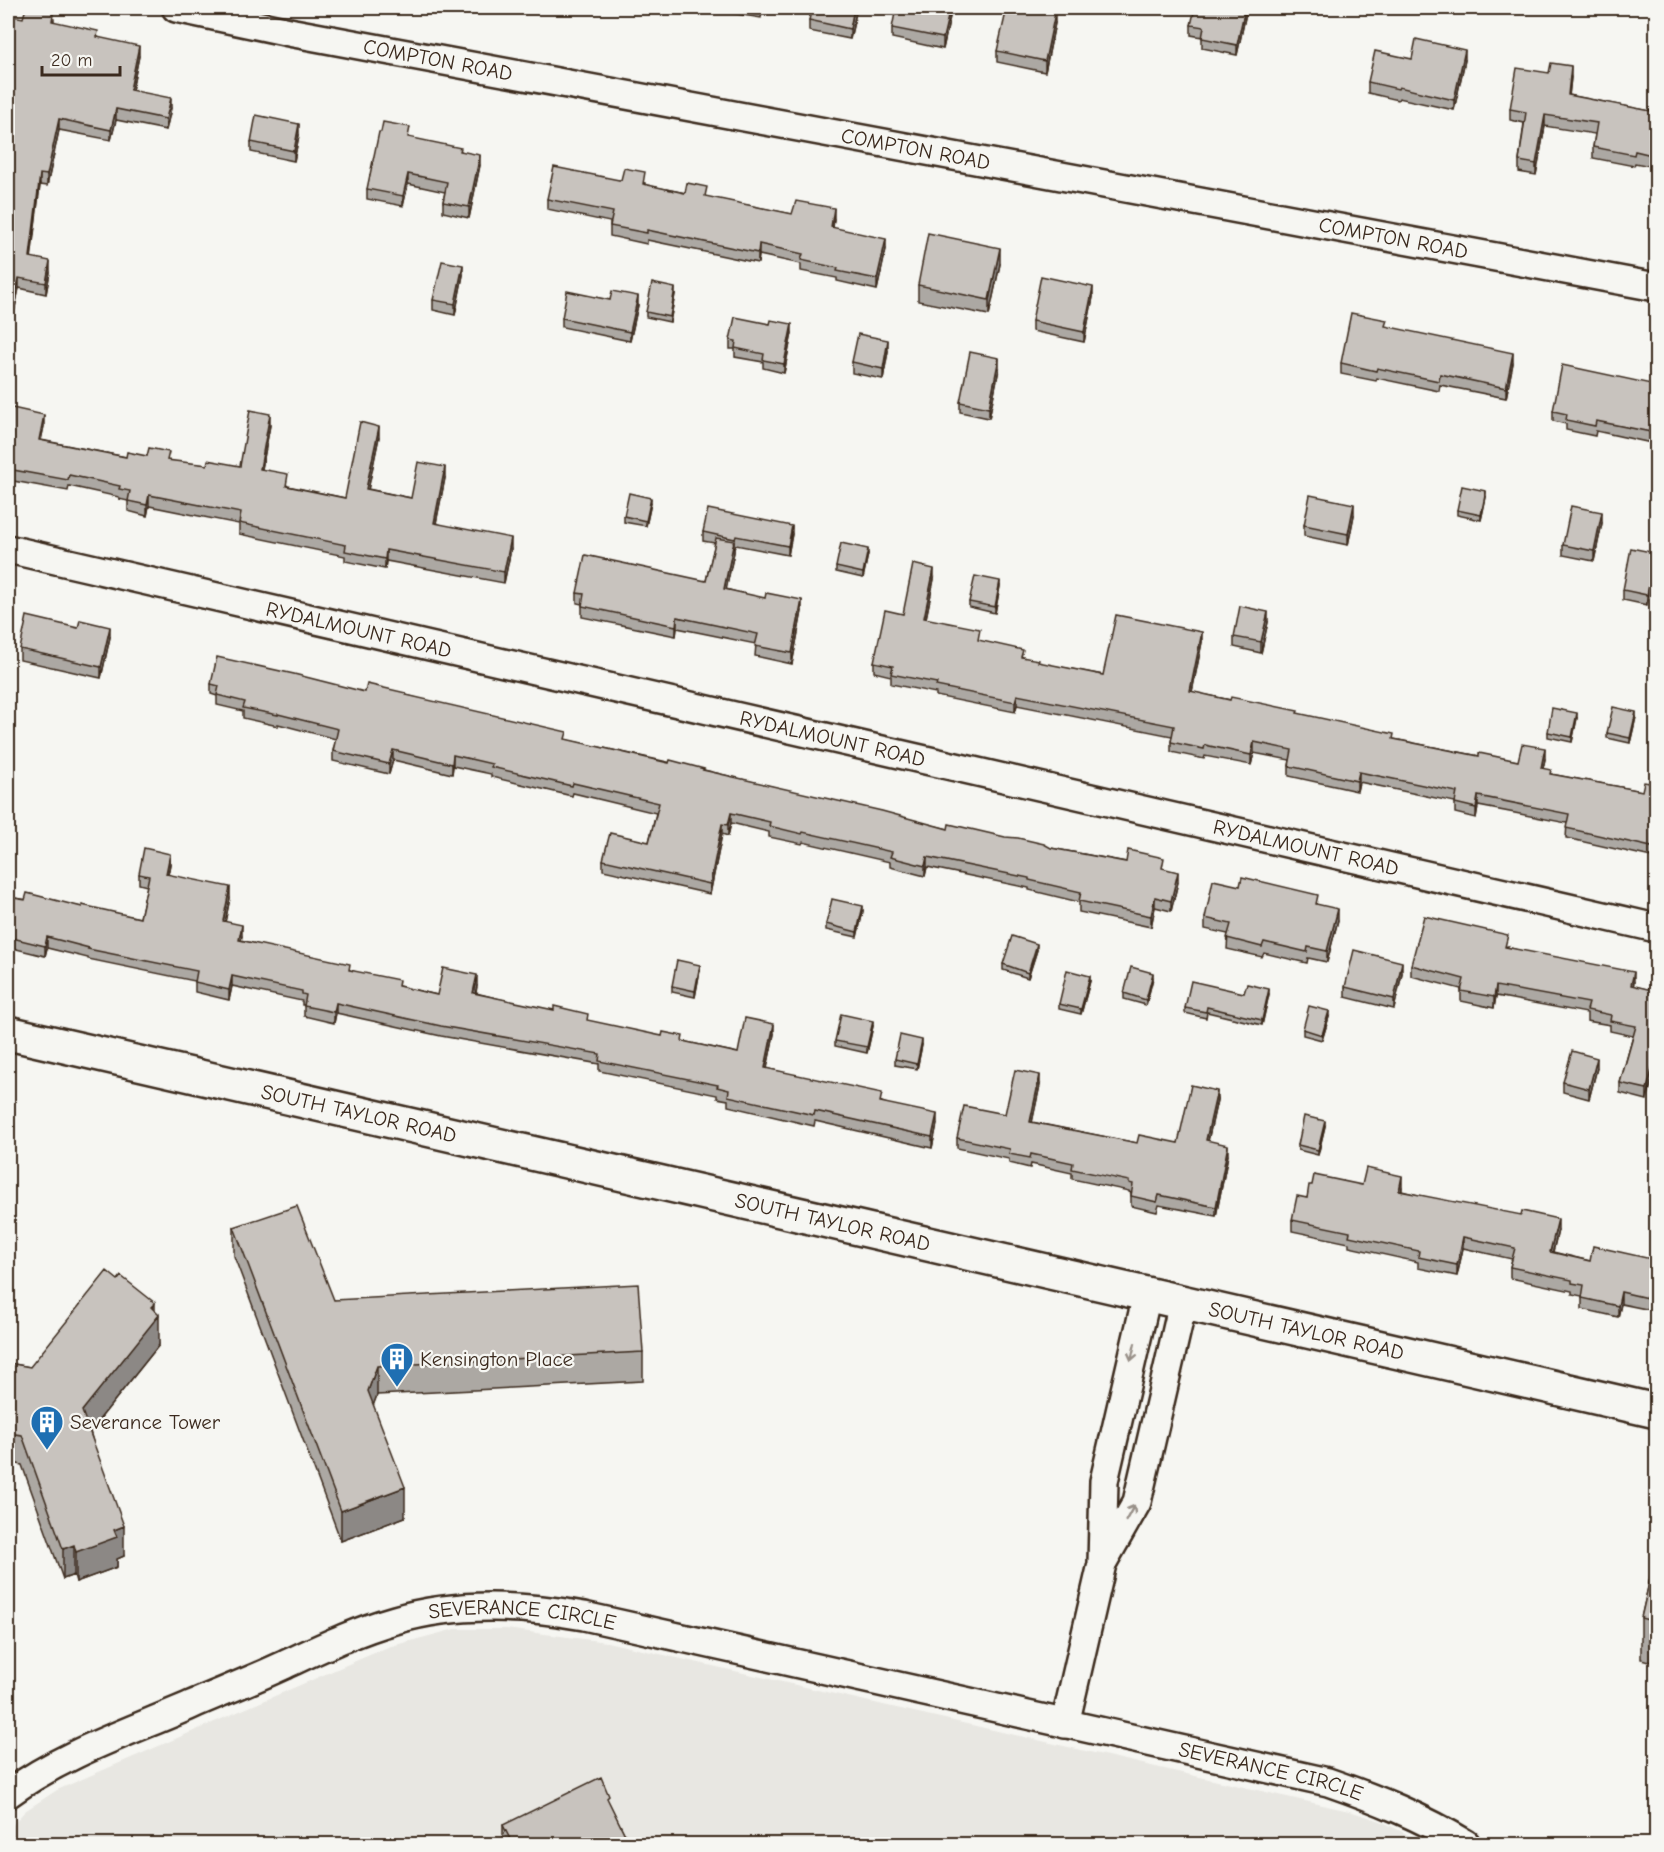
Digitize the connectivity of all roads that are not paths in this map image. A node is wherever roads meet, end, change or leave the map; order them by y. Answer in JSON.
{"nodes":[{"id":1,"x":176,"y":8,"type":"edge"},
{"id":2,"x":1656,"y":287,"type":"edge"},
{"id":3,"x":8,"y":549,"type":"edge"},
{"id":4,"x":1656,"y":928,"type":"edge"},
{"id":5,"x":8,"y":1033,"type":"edge"},
{"id":6,"x":1147,"y":1295,"type":"junction"},
{"id":7,"x":1183,"y":1303,"type":"junction"},
{"id":8,"x":1656,"y":1412,"type":"edge"},
{"id":9,"x":1102,"y":1564,"type":"junction"},
{"id":10,"x":1065,"y":1724,"type":"junction"},
{"id":11,"x":8,"y":1794,"type":"edge"},
{"id":12,"x":1466,"y":1845,"type":"edge"}],
"edges":[{"from":1,"to":2,"type":"street","name":"COMPTON ROAD"},
{"from":3,"to":4,"type":"street","name":"RYDALMOUNT ROAD"},
{"from":5,"to":6,"type":"main road","name":"SOUTH TAYLOR ROAD"},
{"from":6,"to":7,"type":"main road","name":"SOUTH TAYLOR ROAD"},
{"from":6,"to":9,"type":"street","one_way":true},
{"from":7,"to":8,"type":"main road","name":"SOUTH TAYLOR ROAD"},
{"from":9,"to":7,"type":"street","one_way":true},
{"from":9,"to":10,"type":"street"},
{"from":10,"to":11,"type":"street","name":"SEVERANCE CIRCLE"},
{"from":10,"to":12,"type":"street","name":"SEVERANCE CIRCLE"}]}
